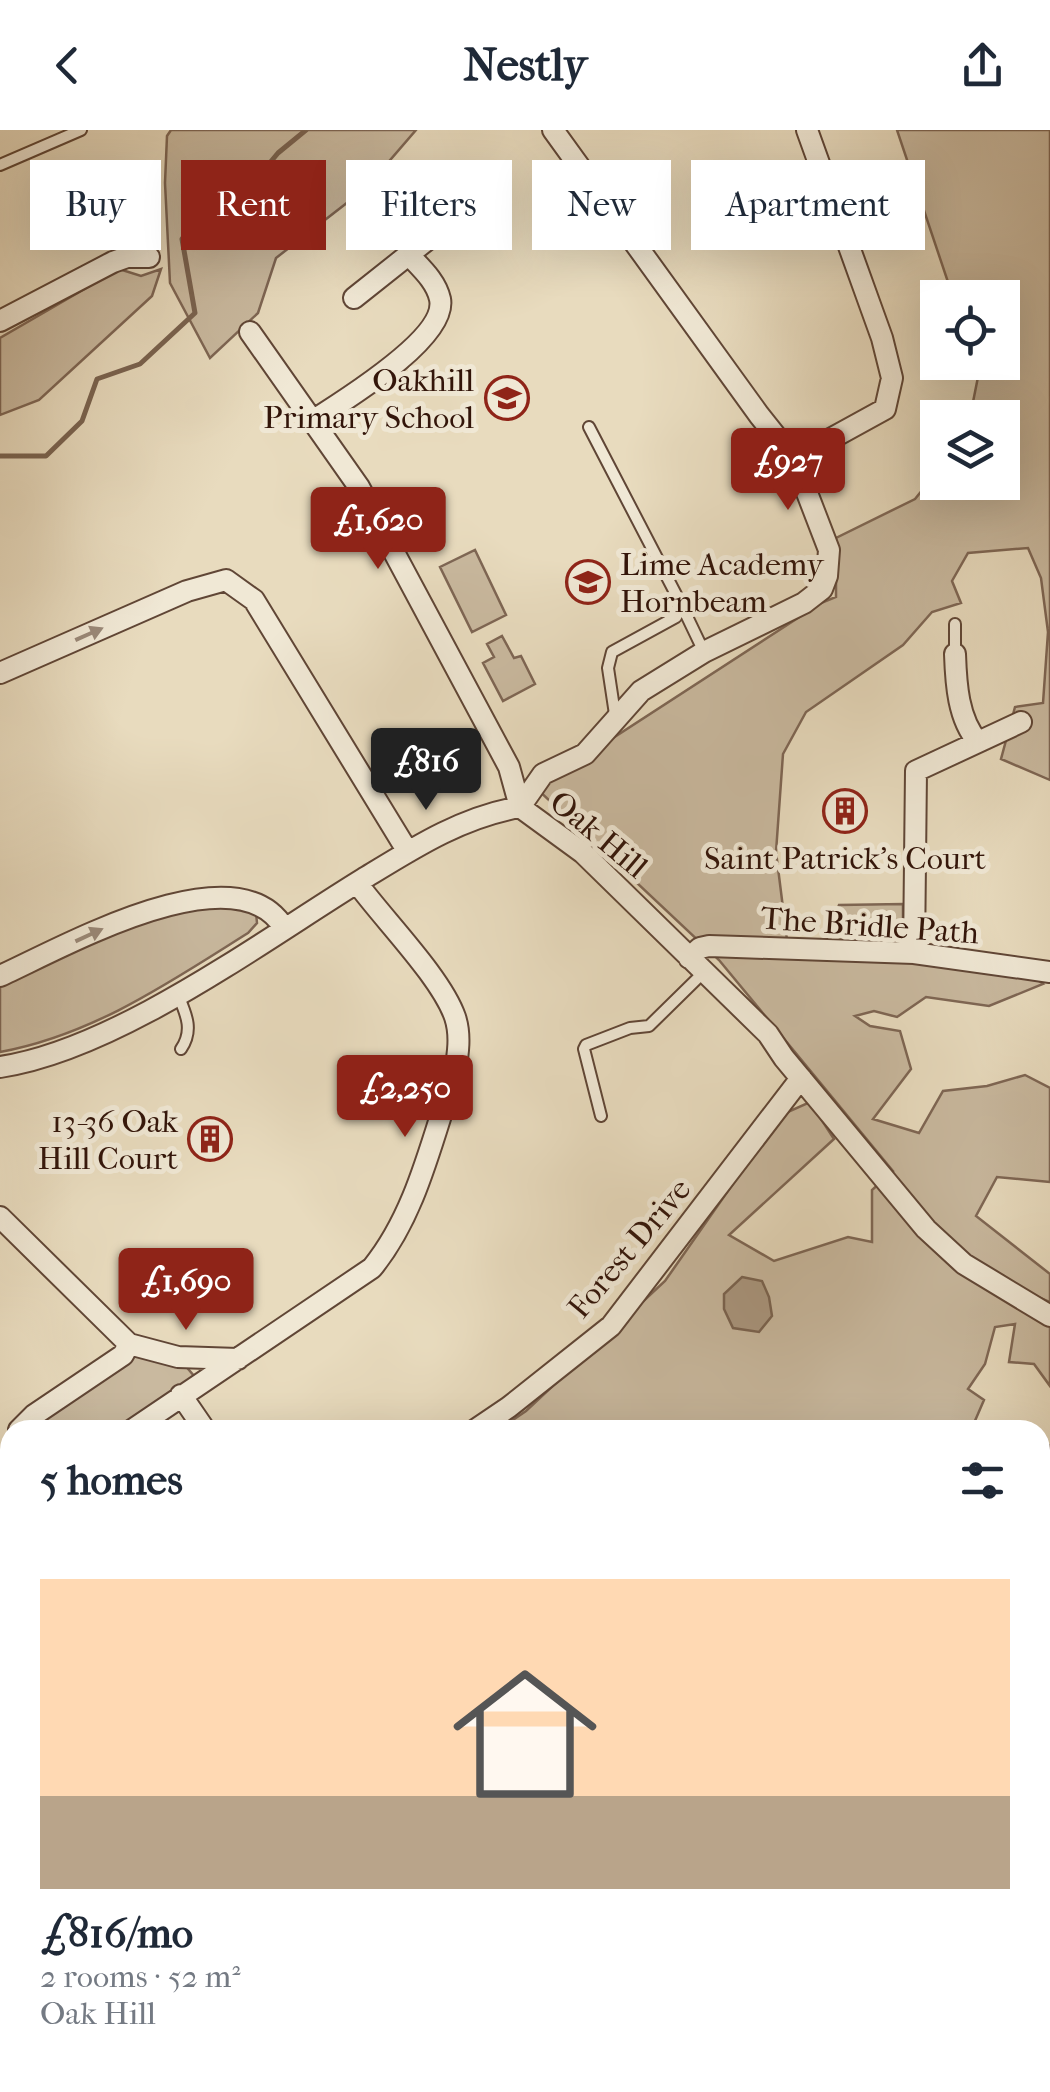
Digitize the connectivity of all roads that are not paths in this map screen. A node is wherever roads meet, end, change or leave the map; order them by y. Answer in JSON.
{"nodes":[{"id":1,"x":81,"y":130,"type":"edge"},
{"id":2,"x":807,"y":130,"type":"edge"},
{"id":3,"x":556,"y":131,"type":"edge"},
{"id":4,"x":0,"y":165,"type":"edge"},
{"id":5,"x":414,"y":250,"type":"edge"},
{"id":6,"x":409,"y":254,"type":"junction"},
{"id":7,"x":149,"y":257,"type":"dead end"},
{"id":8,"x":354,"y":298,"type":"dead end"},
{"id":9,"x":0,"y":321,"type":"edge"},
{"id":10,"x":250,"y":332,"type":"dead end"},
{"id":11,"x":314,"y":420,"type":"junction"},
{"id":12,"x":589,"y":427,"type":"dead end"},
{"id":13,"x":794,"y":459,"type":"junction"},
{"id":14,"x":682,"y":606,"type":"junction"},
{"id":15,"x":954,"y":624,"type":"dead end"},
{"id":16,"x":704,"y":652,"type":"junction"},
{"id":17,"x":955,"y":654,"type":"joint"},
{"id":18,"x":0,"y":673,"type":"edge"},
{"id":19,"x":616,"y":722,"type":"junction"},
{"id":20,"x":1021,"y":722,"type":"dead end"},
{"id":21,"x":978,"y":742,"type":"junction"},
{"id":22,"x":520,"y":807,"type":"junction"},
{"id":23,"x":408,"y":852,"type":"junction"},
{"id":24,"x":357,"y":883,"type":"junction"},
{"id":25,"x":284,"y":928,"type":"junction"},
{"id":26,"x":914,"y":953,"type":"junction"},
{"id":27,"x":697,"y":965,"type":"junction"},
{"id":28,"x":1050,"y":972,"type":"edge"},
{"id":29,"x":0,"y":976,"type":"edge"},
{"id":30,"x":178,"y":994,"type":"junction"},
{"id":31,"x":180,"y":1048,"type":"dead end"},
{"id":32,"x":0,"y":1067,"type":"edge"},
{"id":33,"x":801,"y":1078,"type":"junction"},
{"id":34,"x":601,"y":1116,"type":"dead end"},
{"id":35,"x":0,"y":1217,"type":"edge"},
{"id":36,"x":1050,"y":1316,"type":"edge"},
{"id":37,"x":129,"y":1344,"type":"junction"},
{"id":38,"x":240,"y":1359,"type":"junction"},
{"id":39,"x":181,"y":1395,"type":"junction"},
{"id":40,"x":29,"y":1420,"type":"edge"},
{"id":41,"x":146,"y":1420,"type":"edge"},
{"id":42,"x":198,"y":1420,"type":"edge"},
{"id":43,"x":490,"y":1420,"type":"edge"}],
"edges":[{"from":1,"to":4,"type":"lane"},
{"from":2,"to":13,"type":"street"},
{"from":3,"to":13,"type":"street"},
{"from":5,"to":6,"type":"street"},
{"from":6,"to":8,"type":"street"},
{"from":6,"to":11,"type":"street"},
{"from":7,"to":9,"type":"street"},
{"from":10,"to":11,"type":"street"},
{"from":11,"to":22,"type":"street"},
{"from":12,"to":14,"type":"lane"},
{"from":13,"to":16,"type":"street"},
{"from":14,"to":16,"type":"lane"},
{"from":14,"to":19,"type":"lane"},
{"from":15,"to":17,"type":"lane"},
{"from":16,"to":19,"type":"street"},
{"from":17,"to":21,"type":"street"},
{"from":18,"to":23,"type":"street","one_way":true},
{"from":19,"to":22,"type":"street"},
{"from":20,"to":21,"type":"street"},
{"from":21,"to":26,"type":"street"},
{"from":22,"to":23,"type":"street","name":"Oak Hill"},
{"from":22,"to":27,"type":"street","name":"Oak Hill"},
{"from":23,"to":24,"type":"street","name":"Oak Hill"},
{"from":24,"to":25,"type":"street","name":"Oak Hill"},
{"from":24,"to":38,"type":"street"},
{"from":29,"to":25,"type":"street","one_way":true},
{"from":25,"to":30,"type":"street","name":"Oak Hill"},
{"from":26,"to":27,"type":"street","name":"The Bridle Path"},
{"from":26,"to":28,"type":"street","name":"The Bridle Path"},
{"from":27,"to":33,"type":"street","name":"Oak Hill"},
{"from":27,"to":34,"type":"lane"},
{"from":30,"to":31,"type":"lane"},
{"from":30,"to":32,"type":"street","name":"Oak Hill"},
{"from":33,"to":36,"type":"street","name":"Oak Hill"},
{"from":33,"to":43,"type":"street","name":"Forest Drive"},
{"from":35,"to":37,"type":"street"},
{"from":37,"to":38,"type":"street"},
{"from":37,"to":40,"type":"street"},
{"from":38,"to":39,"type":"street"},
{"from":39,"to":41,"type":"street"},
{"from":39,"to":42,"type":"street"}]}
